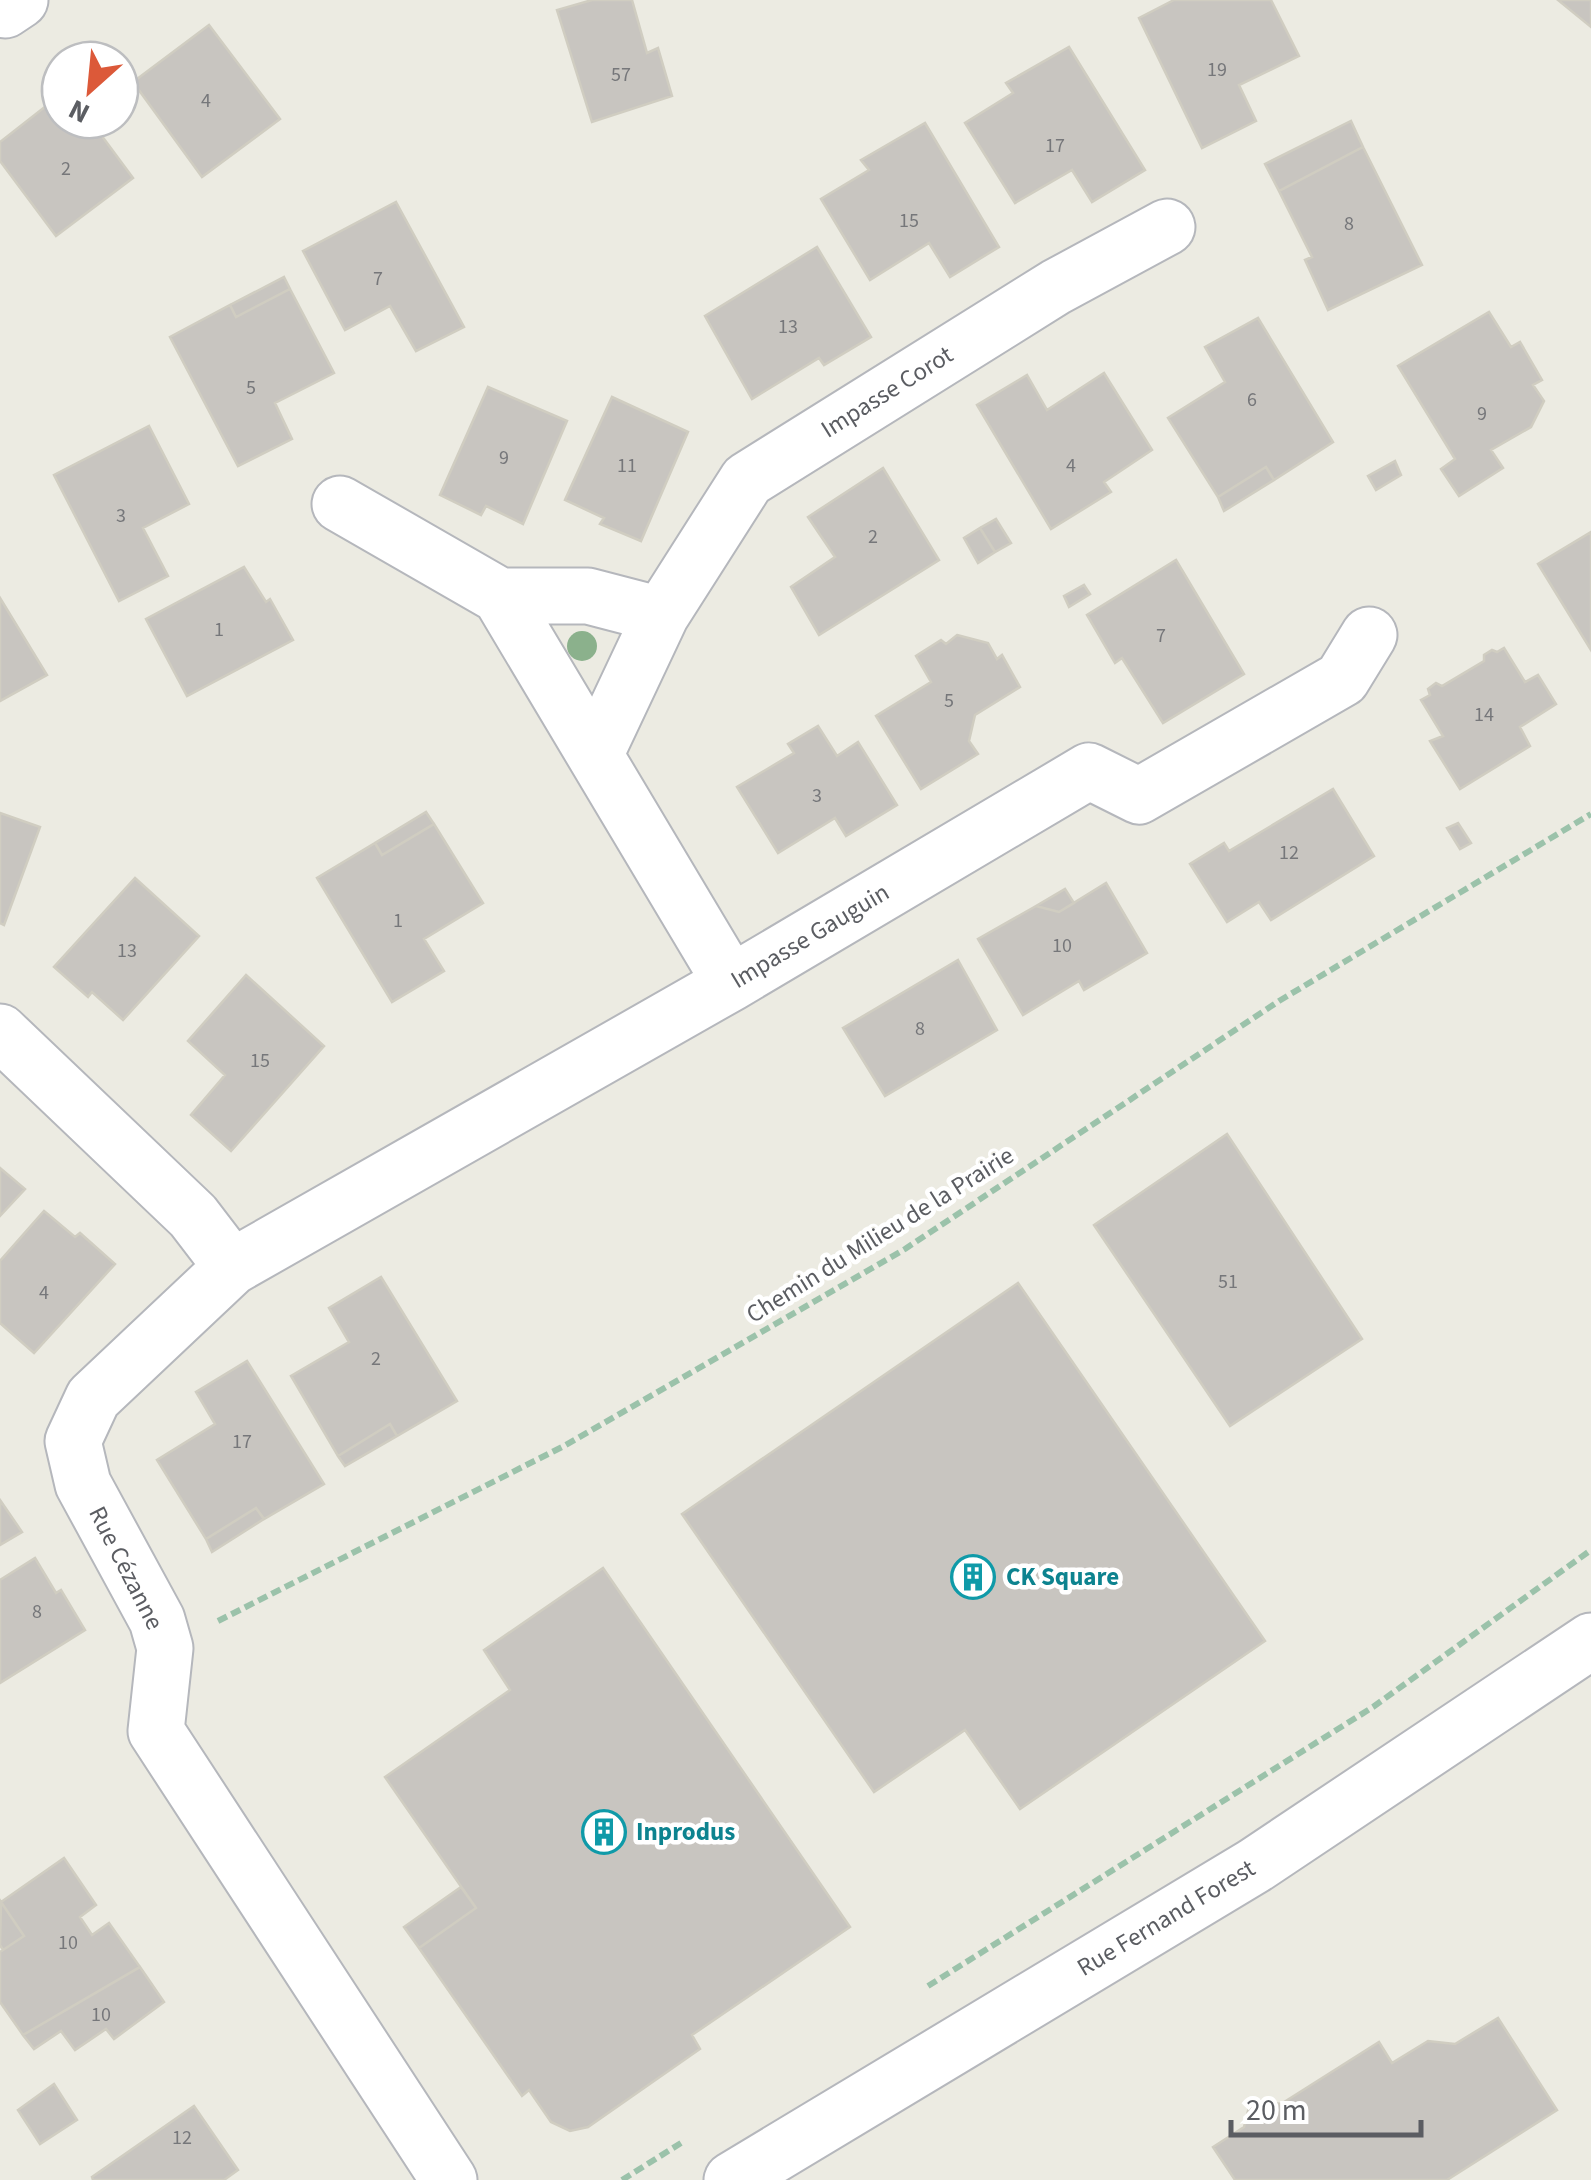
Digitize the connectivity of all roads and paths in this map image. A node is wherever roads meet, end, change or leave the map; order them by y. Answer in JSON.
{"nodes":[{"id":1,"x":20,"y":0,"type":"edge"},
{"id":2,"x":0,"y":7,"type":"edge"},
{"id":3,"x":1167,"y":227,"type":"dead end"},
{"id":4,"x":340,"y":504,"type":"dead end"},
{"id":5,"x":500,"y":596,"type":"junction"},
{"id":6,"x":661,"y":615,"type":"junction"},
{"id":7,"x":1369,"y":635,"type":"dead end"},
{"id":8,"x":595,"y":755,"type":"junction"},
{"id":9,"x":1591,"y":814,"type":"edge"},
{"id":10,"x":731,"y":983,"type":"junction"},
{"id":11,"x":0,"y":1032,"type":"edge"},
{"id":12,"x":232,"y":1267,"type":"junction"},
{"id":13,"x":1591,"y":1550,"type":"edge"},
{"id":14,"x":1591,"y":1641,"type":"edge"},
{"id":15,"x":165,"y":1648,"type":"junction"},
{"id":16,"x":918,"y":1992,"type":"dead end"},
{"id":17,"x":686,"y":2140,"type":"dead end"},
{"id":18,"x":449,"y":2180,"type":"edge"},
{"id":19,"x":622,"y":2180,"type":"edge"},
{"id":20,"x":732,"y":2180,"type":"edge"}],
"edges":[{"from":1,"to":2,"type":"street"},
{"from":3,"to":6,"type":"street","name":"Impasse Corot"},
{"from":4,"to":5,"type":"street"},
{"from":5,"to":6,"type":"street"},
{"from":5,"to":8,"type":"street"},
{"from":6,"to":8,"type":"street","name":"Impasse Corot"},
{"from":7,"to":10,"type":"street","name":"Impasse Gauguin"},
{"from":8,"to":10,"type":"street"},
{"from":9,"to":15,"type":"path","name":"Chemin du Milieu de la Prairie"},
{"from":10,"to":12,"type":"street","name":"Impasse Gauguin"},
{"from":11,"to":12,"type":"street"},
{"from":12,"to":15,"type":"street","name":"Rue Cézanne"},
{"from":13,"to":16,"type":"path"},
{"from":14,"to":20,"type":"street","name":"Rue Fernand Forest"},
{"from":15,"to":18,"type":"street","name":"Rue Cézanne"},
{"from":17,"to":19,"type":"path"}]}
